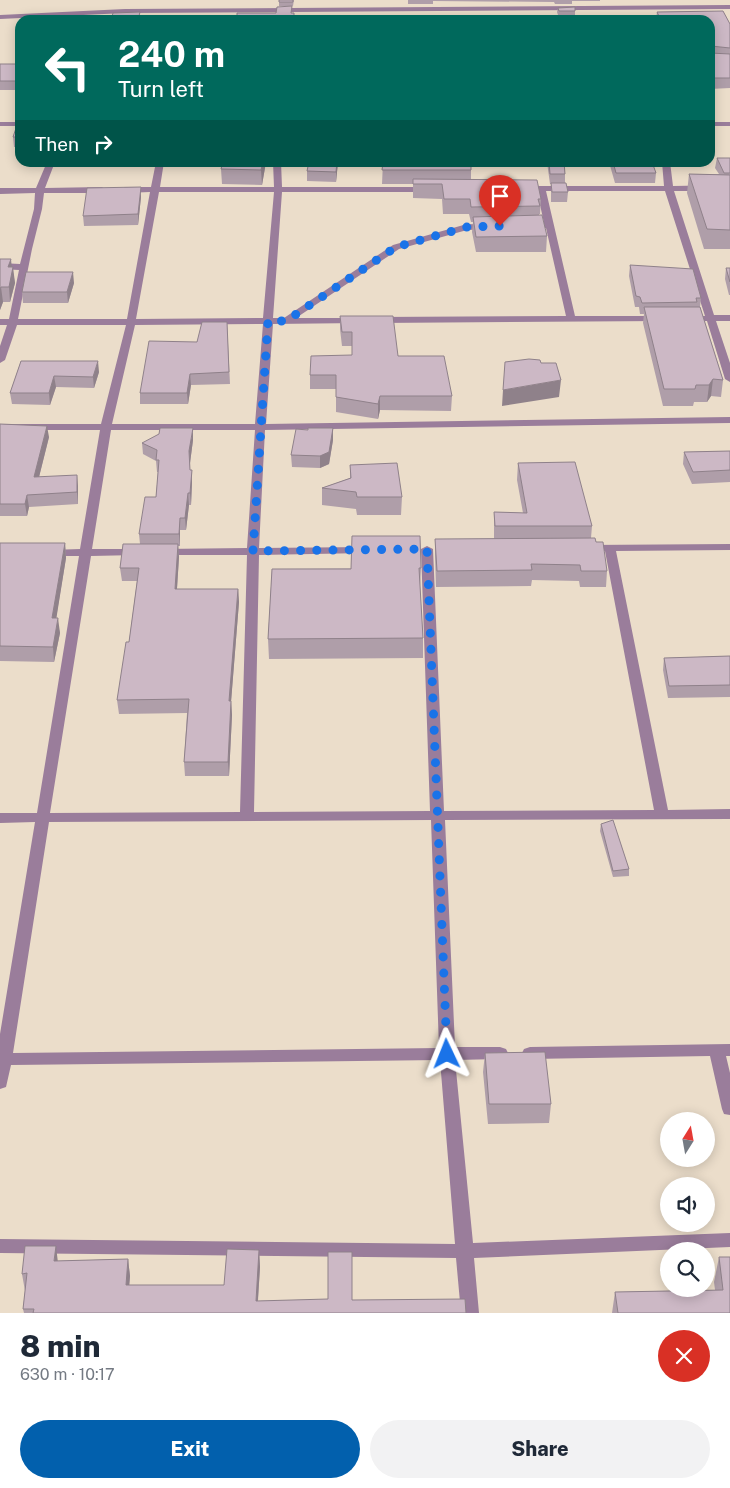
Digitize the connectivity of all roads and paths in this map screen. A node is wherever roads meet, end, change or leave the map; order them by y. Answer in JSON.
{"nodes":[{"id":1,"x":134,"y":0,"type":"edge"},
{"id":2,"x":329,"y":0,"type":"edge"},
{"id":3,"x":451,"y":0,"type":"edge"},
{"id":4,"x":550,"y":0,"type":"edge"},
{"id":5,"x":662,"y":0,"type":"edge"},
{"id":6,"x":730,"y":7,"type":"edge"},
{"id":7,"x":667,"y":8,"type":"junction"},
{"id":8,"x":450,"y":10,"type":"junction"},
{"id":9,"x":554,"y":10,"type":"junction"},
{"id":10,"x":125,"y":11,"type":"junction"},
{"id":11,"x":403,"y":11,"type":"junction"},
{"id":12,"x":321,"y":12,"type":"junction"},
{"id":13,"x":15,"y":15,"type":"edge"},
{"id":14,"x":25,"y":15,"type":"edge"},
{"id":15,"x":206,"y":15,"type":"edge"},
{"id":16,"x":250,"y":15,"type":"edge"},
{"id":17,"x":403,"y":15,"type":"edge"},
{"id":18,"x":0,"y":16,"type":"edge"},
{"id":19,"x":0,"y":124,"type":"edge"},
{"id":20,"x":15,"y":124,"type":"edge"},
{"id":21,"x":715,"y":124,"type":"edge"},
{"id":22,"x":730,"y":124,"type":"edge"},
{"id":23,"x":49,"y":167,"type":"edge"},
{"id":24,"x":159,"y":167,"type":"edge"},
{"id":25,"x":277,"y":167,"type":"edge"},
{"id":26,"x":666,"y":167,"type":"edge"},
{"id":27,"x":730,"y":188,"type":"edge"},
{"id":28,"x":512,"y":189,"type":"edge"},
{"id":29,"x":541,"y":189,"type":"junction"},
{"id":30,"x":668,"y":189,"type":"junction"},
{"id":31,"x":0,"y":190,"type":"edge"},
{"id":32,"x":40,"y":190,"type":"junction"},
{"id":33,"x":154,"y":190,"type":"junction"},
{"id":34,"x":278,"y":190,"type":"junction"},
{"id":35,"x":444,"y":190,"type":"edge"},
{"id":36,"x":549,"y":225,"type":"junction"},
{"id":37,"x":522,"y":226,"type":"edge"},
{"id":38,"x":494,"y":227,"type":"edge"},
{"id":39,"x":0,"y":266,"type":"edge"},
{"id":40,"x":24,"y":266,"type":"junction"},
{"id":41,"x":710,"y":318,"type":"junction"},
{"id":42,"x":730,"y":318,"type":"edge"},
{"id":43,"x":570,"y":319,"type":"junction"},
{"id":44,"x":268,"y":321,"type":"junction"},
{"id":45,"x":286,"y":321,"type":"junction"},
{"id":46,"x":0,"y":322,"type":"edge"},
{"id":47,"x":13,"y":322,"type":"junction"},
{"id":48,"x":131,"y":322,"type":"junction"},
{"id":49,"x":0,"y":360,"type":"edge"},
{"id":50,"x":730,"y":379,"type":"edge"},
{"id":51,"x":730,"y":420,"type":"edge"},
{"id":52,"x":106,"y":426,"type":"junction"},
{"id":53,"x":0,"y":427,"type":"edge"},
{"id":54,"x":260,"y":427,"type":"junction"},
{"id":55,"x":730,"y":547,"type":"edge"},
{"id":56,"x":572,"y":548,"type":"edge"},
{"id":57,"x":610,"y":548,"type":"junction"},
{"id":58,"x":427,"y":549,"type":"dead end"},
{"id":59,"x":379,"y":550,"type":"edge"},
{"id":60,"x":253,"y":551,"type":"junction"},
{"id":61,"x":86,"y":552,"type":"junction"},
{"id":62,"x":38,"y":553,"type":"edge"},
{"id":63,"x":662,"y":814,"type":"junction"},
{"id":64,"x":730,"y":814,"type":"edge"},
{"id":65,"x":439,"y":815,"type":"junction"},
{"id":66,"x":247,"y":816,"type":"junction"},
{"id":67,"x":0,"y":818,"type":"edge"},
{"id":68,"x":43,"y":818,"type":"junction"},
{"id":69,"x":724,"y":1050,"type":"edge"},
{"id":70,"x":447,"y":1054,"type":"junction"},
{"id":71,"x":2,"y":1059,"type":"edge"},
{"id":72,"x":0,"y":1083,"type":"edge"},
{"id":73,"x":730,"y":1109,"type":"edge"},
{"id":74,"x":730,"y":1240,"type":"edge"},
{"id":75,"x":0,"y":1246,"type":"edge"},
{"id":76,"x":464,"y":1251,"type":"junction"},
{"id":77,"x":470,"y":1313,"type":"edge"}],
"edges":[{"from":1,"to":10,"type":"street"},
{"from":2,"to":12,"type":"street"},
{"from":3,"to":8,"type":"street"},
{"from":4,"to":9,"type":"street"},
{"from":5,"to":7,"type":"street"},
{"from":6,"to":7,"type":"street"},
{"from":7,"to":9,"type":"street"},
{"from":8,"to":9,"type":"street"},
{"from":8,"to":11,"type":"street"},
{"from":10,"to":14,"type":"street"},
{"from":10,"to":15,"type":"street"},
{"from":11,"to":12,"type":"street"},
{"from":11,"to":17,"type":"street"},
{"from":12,"to":16,"type":"street"},
{"from":13,"to":18,"type":"street"},
{"from":19,"to":20,"type":"street"},
{"from":21,"to":22,"type":"street"},
{"from":23,"to":32,"type":"street"},
{"from":24,"to":33,"type":"street"},
{"from":25,"to":34,"type":"street"},
{"from":26,"to":30,"type":"street"},
{"from":27,"to":30,"type":"street"},
{"from":28,"to":29,"type":"street"},
{"from":29,"to":30,"type":"street"},
{"from":29,"to":36,"type":"street"},
{"from":30,"to":41,"type":"street"},
{"from":31,"to":32,"type":"street"},
{"from":32,"to":33,"type":"street"},
{"from":32,"to":40,"type":"street"},
{"from":33,"to":34,"type":"street"},
{"from":33,"to":48,"type":"street"},
{"from":34,"to":35,"type":"street"},
{"from":34,"to":44,"type":"street"},
{"from":36,"to":37,"type":"street"},
{"from":36,"to":43,"type":"street"},
{"from":38,"to":45,"type":"street"},
{"from":39,"to":40,"type":"street"},
{"from":40,"to":47,"type":"street"},
{"from":41,"to":42,"type":"street"},
{"from":41,"to":43,"type":"street"},
{"from":41,"to":50,"type":"street"},
{"from":43,"to":45,"type":"street"},
{"from":44,"to":45,"type":"street"},
{"from":44,"to":48,"type":"street"},
{"from":44,"to":54,"type":"street"},
{"from":46,"to":47,"type":"street"},
{"from":47,"to":48,"type":"street"},
{"from":47,"to":49,"type":"street"},
{"from":48,"to":52,"type":"street"},
{"from":51,"to":54,"type":"street"},
{"from":52,"to":53,"type":"street"},
{"from":52,"to":54,"type":"street"},
{"from":52,"to":61,"type":"street"},
{"from":54,"to":60,"type":"street"},
{"from":55,"to":57,"type":"street"},
{"from":56,"to":57,"type":"street"},
{"from":57,"to":63,"type":"street"},
{"from":58,"to":65,"type":"street"},
{"from":59,"to":60,"type":"street"},
{"from":60,"to":61,"type":"street"},
{"from":60,"to":66,"type":"street"},
{"from":61,"to":62,"type":"street"},
{"from":61,"to":68,"type":"street"},
{"from":63,"to":64,"type":"street"},
{"from":63,"to":65,"type":"street"},
{"from":65,"to":66,"type":"street"},
{"from":65,"to":70,"type":"street"},
{"from":66,"to":68,"type":"street"},
{"from":67,"to":68,"type":"street"},
{"from":68,"to":71,"type":"street"},
{"from":69,"to":70,"type":"street"},
{"from":69,"to":73,"type":"street"},
{"from":70,"to":71,"type":"street"},
{"from":70,"to":76,"type":"street"},
{"from":71,"to":72,"type":"street"},
{"from":74,"to":76,"type":"street"},
{"from":75,"to":76,"type":"street"},
{"from":76,"to":77,"type":"street"}]}
